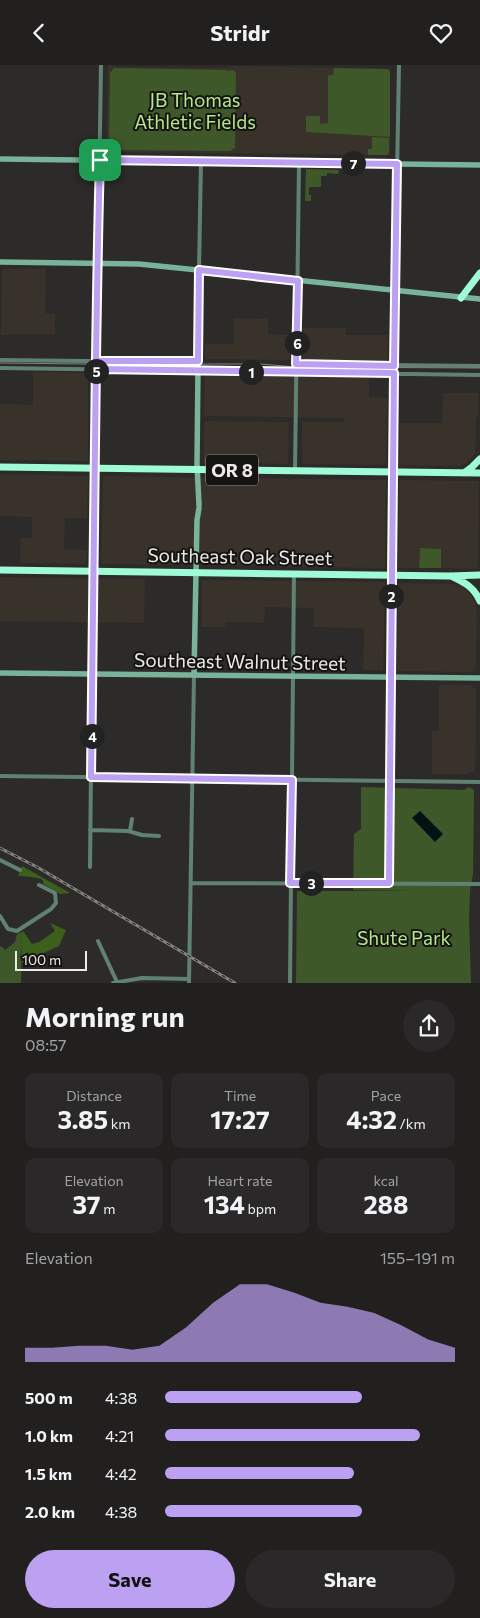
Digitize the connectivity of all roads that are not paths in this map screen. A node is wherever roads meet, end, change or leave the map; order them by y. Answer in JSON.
{"nodes":[{"id":1,"x":101,"y":65,"type":"edge"},
{"id":2,"x":399,"y":65,"type":"edge"},
{"id":3,"x":0,"y":159,"type":"edge"},
{"id":4,"x":100,"y":160,"type":"junction"},
{"id":5,"x":201,"y":161,"type":"junction"},
{"id":6,"x":299,"y":163,"type":"junction"},
{"id":7,"x":397,"y":164,"type":"junction"},
{"id":8,"x":480,"y":165,"type":"edge"},
{"id":9,"x":0,"y":261,"type":"edge"},
{"id":10,"x":98,"y":263,"type":"junction"},
{"id":11,"x":199,"y":270,"type":"junction"},
{"id":12,"x":480,"y":273,"type":"edge"},
{"id":13,"x":298,"y":281,"type":"junction"},
{"id":14,"x":395,"y":291,"type":"junction"},
{"id":15,"x":461,"y":297,"type":"junction"},
{"id":16,"x":480,"y":299,"type":"edge"},
{"id":17,"x":0,"y":360,"type":"edge"},
{"id":18,"x":96,"y":361,"type":"junction"},
{"id":19,"x":198,"y":361,"type":"junction"},
{"id":20,"x":296,"y":364,"type":"junction"},
{"id":21,"x":394,"y":366,"type":"junction"},
{"id":22,"x":480,"y":366,"type":"edge"},
{"id":23,"x":0,"y":368,"type":"edge"},
{"id":24,"x":96,"y":369,"type":"junction"},
{"id":25,"x":198,"y":371,"type":"junction"},
{"id":26,"x":296,"y":373,"type":"junction"},
{"id":27,"x":394,"y":373,"type":"junction"},
{"id":28,"x":480,"y":375,"type":"edge"},
{"id":29,"x":480,"y":459,"type":"edge"},
{"id":30,"x":0,"y":467,"type":"edge"},
{"id":31,"x":94,"y":469,"type":"junction"},
{"id":32,"x":197,"y":470,"type":"junction"},
{"id":33,"x":295,"y":471,"type":"junction"},
{"id":34,"x":393,"y":472,"type":"junction"},
{"id":35,"x":464,"y":473,"type":"junction"},
{"id":36,"x":480,"y":473,"type":"edge"},
{"id":37,"x":0,"y":569,"type":"edge"},
{"id":38,"x":93,"y":570,"type":"junction"},
{"id":39,"x":196,"y":572,"type":"junction"},
{"id":40,"x":294,"y":573,"type":"junction"},
{"id":41,"x":392,"y":575,"type":"junction"},
{"id":42,"x":480,"y":575,"type":"edge"},
{"id":43,"x":450,"y":576,"type":"junction"},
{"id":44,"x":480,"y":601,"type":"edge"},
{"id":45,"x":0,"y":673,"type":"edge"},
{"id":46,"x":92,"y":674,"type":"junction"},
{"id":47,"x":194,"y":675,"type":"junction"},
{"id":48,"x":293,"y":676,"type":"junction"},
{"id":49,"x":391,"y":677,"type":"junction"},
{"id":50,"x":480,"y":678,"type":"edge"},
{"id":51,"x":0,"y":776,"type":"edge"},
{"id":52,"x":91,"y":777,"type":"junction"},
{"id":53,"x":193,"y":779,"type":"junction"},
{"id":54,"x":292,"y":780,"type":"junction"},
{"id":55,"x":390,"y":781,"type":"junction"},
{"id":56,"x":480,"y":782,"type":"edge"},
{"id":57,"x":132,"y":819,"type":"dead end"},
{"id":58,"x":90,"y":830,"type":"junction"},
{"id":59,"x":130,"y":831,"type":"junction"},
{"id":60,"x":159,"y":836,"type":"dead end"},
{"id":61,"x":0,"y":860,"type":"edge"},
{"id":62,"x":90,"y":867,"type":"dead end"},
{"id":63,"x":20,"y":870,"type":"dead end"},
{"id":64,"x":191,"y":883,"type":"junction"},
{"id":65,"x":290,"y":883,"type":"junction"},
{"id":66,"x":389,"y":883,"type":"junction"},
{"id":67,"x":480,"y":884,"type":"edge"},
{"id":68,"x":39,"y":885,"type":"dead end"},
{"id":69,"x":0,"y":916,"type":"edge"},
{"id":70,"x":98,"y":941,"type":"dead end"},
{"id":71,"x":189,"y":981,"type":"edge"},
{"id":72,"x":115,"y":983,"type":"edge"},
{"id":73,"x":290,"y":983,"type":"edge"}],
"edges":[{"from":1,"to":4,"type":"street"},
{"from":2,"to":7,"type":"street"},
{"from":3,"to":4,"type":"street"},
{"from":4,"to":5,"type":"street"},
{"from":4,"to":10,"type":"street"},
{"from":5,"to":6,"type":"street"},
{"from":5,"to":11,"type":"street"},
{"from":6,"to":7,"type":"street"},
{"from":6,"to":13,"type":"street"},
{"from":7,"to":8,"type":"street"},
{"from":7,"to":14,"type":"street"},
{"from":9,"to":10,"type":"street"},
{"from":10,"to":11,"type":"street"},
{"from":10,"to":18,"type":"street"},
{"from":11,"to":13,"type":"street"},
{"from":11,"to":19,"type":"street"},
{"from":12,"to":15,"type":"highway"},
{"from":13,"to":14,"type":"street"},
{"from":13,"to":20,"type":"street"},
{"from":14,"to":15,"type":"street"},
{"from":14,"to":21,"type":"street"},
{"from":15,"to":16,"type":"street"},
{"from":17,"to":18,"type":"street"},
{"from":18,"to":19,"type":"street"},
{"from":18,"to":24,"type":"street"},
{"from":19,"to":25,"type":"street"},
{"from":20,"to":21,"type":"street"},
{"from":20,"to":26,"type":"street"},
{"from":21,"to":22,"type":"street"},
{"from":21,"to":27,"type":"street"},
{"from":23,"to":24,"type":"street"},
{"from":24,"to":25,"type":"street"},
{"from":24,"to":31,"type":"street"},
{"from":25,"to":26,"type":"street"},
{"from":25,"to":32,"type":"street"},
{"from":26,"to":27,"type":"street"},
{"from":26,"to":33,"type":"street"},
{"from":27,"to":28,"type":"street"},
{"from":27,"to":34,"type":"street"},
{"from":29,"to":35,"type":"highway"},
{"from":30,"to":31,"type":"highway","number":"OR 8"},
{"from":31,"to":32,"type":"highway","number":"OR 8"},
{"from":31,"to":38,"type":"street"},
{"from":32,"to":33,"type":"highway","number":"OR 8"},
{"from":32,"to":39,"type":"street"},
{"from":33,"to":34,"type":"highway","number":"OR 8"},
{"from":34,"to":35,"type":"highway","number":"OR 8"},
{"from":34,"to":41,"type":"street"},
{"from":35,"to":36,"type":"highway","number":"OR 8"},
{"from":37,"to":38,"type":"highway","name":"Southeast Oak Street"},
{"from":38,"to":39,"type":"highway","name":"Southeast Oak Street"},
{"from":38,"to":46,"type":"street"},
{"from":39,"to":40,"type":"highway","name":"Southeast Oak Street"},
{"from":39,"to":47,"type":"street"},
{"from":40,"to":41,"type":"highway","name":"Southeast Oak Street"},
{"from":40,"to":48,"type":"street"},
{"from":41,"to":43,"type":"highway","name":"Southeast Oak Street"},
{"from":41,"to":49,"type":"street"},
{"from":42,"to":43,"type":"highway","name":"Southeast Oak Street"},
{"from":43,"to":44,"type":"highway"},
{"from":45,"to":46,"type":"street","name":"Southeast Walnut Street"},
{"from":46,"to":47,"type":"street","name":"Southeast Walnut Street"},
{"from":46,"to":52,"type":"street"},
{"from":47,"to":48,"type":"street","name":"Southeast Walnut Street"},
{"from":47,"to":53,"type":"street"},
{"from":48,"to":49,"type":"street","name":"Southeast Walnut Street"},
{"from":48,"to":54,"type":"street"},
{"from":49,"to":50,"type":"street","name":"Southeast Walnut Street"},
{"from":49,"to":55,"type":"street"},
{"from":51,"to":52,"type":"street"},
{"from":52,"to":53,"type":"street"},
{"from":52,"to":58,"type":"street"},
{"from":53,"to":54,"type":"street"},
{"from":53,"to":64,"type":"street"},
{"from":54,"to":55,"type":"street"},
{"from":54,"to":65,"type":"street"},
{"from":55,"to":56,"type":"street"},
{"from":55,"to":66,"type":"street"},
{"from":57,"to":59,"type":"street"},
{"from":58,"to":59,"type":"street"},
{"from":58,"to":62,"type":"street"},
{"from":59,"to":60,"type":"street"},
{"from":61,"to":63,"type":"street"},
{"from":64,"to":65,"type":"street"},
{"from":64,"to":71,"type":"street"},
{"from":65,"to":66,"type":"street"},
{"from":65,"to":73,"type":"street"},
{"from":66,"to":67,"type":"street"},
{"from":68,"to":69,"type":"street"},
{"from":70,"to":72,"type":"street"},
{"from":71,"to":72,"type":"street"}]}
